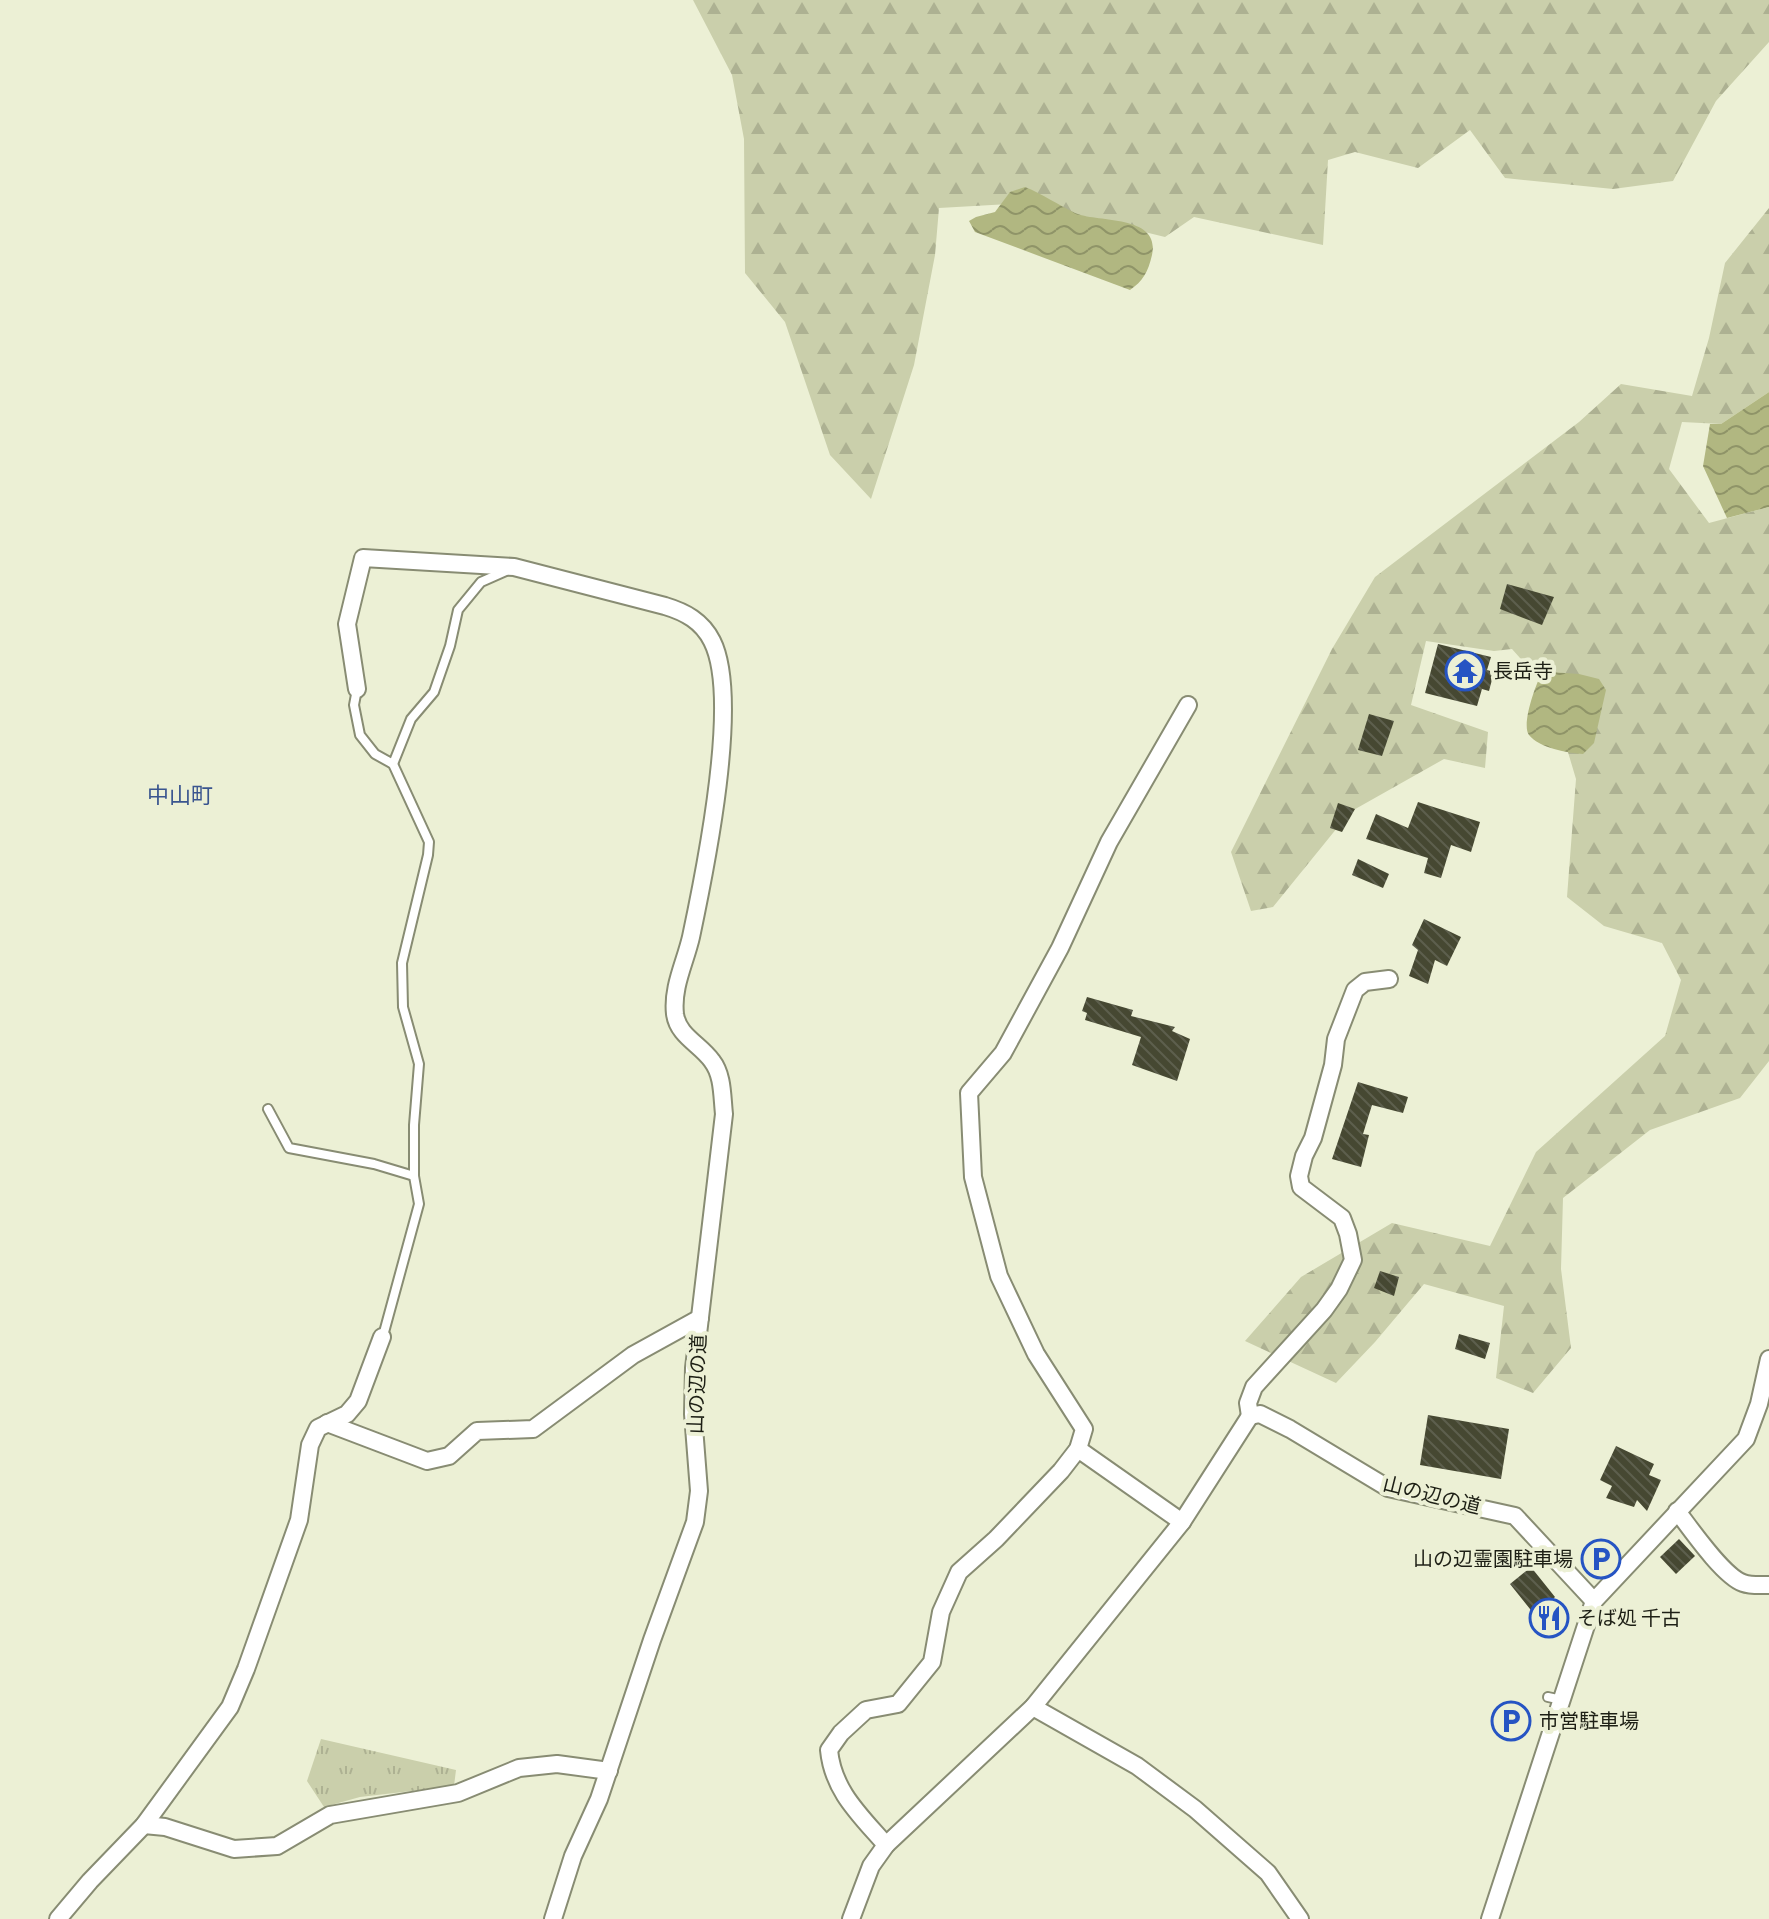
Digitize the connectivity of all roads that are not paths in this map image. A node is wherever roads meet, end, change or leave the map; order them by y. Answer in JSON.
{"nodes":[{"id":1,"x":514,"y":567,"type":"junction"},
{"id":2,"x":357,"y":689,"type":"joint"},
{"id":3,"x":1188,"y":705,"type":"dead end"},
{"id":4,"x":393,"y":764,"type":"junction"},
{"id":5,"x":1389,"y":979,"type":"dead end"},
{"id":6,"x":268,"y":1109,"type":"dead end"},
{"id":7,"x":414,"y":1176,"type":"junction"},
{"id":8,"x":700,"y":1318,"type":"junction"},
{"id":9,"x":382,"y":1337,"type":"joint"},
{"id":10,"x":1769,"y":1359,"type":"edge"},
{"id":11,"x":1250,"y":1416,"type":"junction"},
{"id":12,"x":327,"y":1423,"type":"junction"},
{"id":13,"x":1078,"y":1449,"type":"junction"},
{"id":14,"x":1677,"y":1511,"type":"junction"},
{"id":15,"x":1182,"y":1522,"type":"junction"},
{"id":16,"x":1769,"y":1585,"type":"edge"},
{"id":17,"x":1594,"y":1601,"type":"junction"},
{"id":18,"x":1033,"y":1707,"type":"junction"},
{"id":19,"x":609,"y":1771,"type":"junction"},
{"id":20,"x":144,"y":1825,"type":"junction"},
{"id":21,"x":886,"y":1845,"type":"junction"},
{"id":22,"x":58,"y":1919,"type":"edge"},
{"id":23,"x":553,"y":1919,"type":"edge"},
{"id":24,"x":851,"y":1919,"type":"edge"},
{"id":25,"x":1300,"y":1919,"type":"edge"},
{"id":26,"x":1490,"y":1919,"type":"edge"}],
"edges":[{"from":1,"to":2,"type":"street"},
{"from":1,"to":4,"type":"lane"},
{"from":1,"to":8,"type":"street"},
{"from":2,"to":4,"type":"lane"},
{"from":3,"to":13,"type":"street"},
{"from":4,"to":7,"type":"lane"},
{"from":5,"to":11,"type":"street"},
{"from":6,"to":7,"type":"lane"},
{"from":7,"to":9,"type":"lane"},
{"from":8,"to":12,"type":"street","name":"山の辺の道"},
{"from":8,"to":19,"type":"street","name":"山の辺の道"},
{"from":9,"to":12,"type":"street"},
{"from":10,"to":14,"type":"street"},
{"from":11,"to":15,"type":"street"},
{"from":11,"to":17,"type":"street","name":"山の辺の道"},
{"from":12,"to":20,"type":"street"},
{"from":13,"to":15,"type":"street"},
{"from":13,"to":21,"type":"street"},
{"from":14,"to":16,"type":"street"},
{"from":14,"to":17,"type":"street"},
{"from":15,"to":18,"type":"street"},
{"from":17,"to":26,"type":"street"},
{"from":18,"to":21,"type":"street"},
{"from":18,"to":25,"type":"street"},
{"from":19,"to":20,"type":"street"},
{"from":19,"to":23,"type":"street","name":"山の辺の道"},
{"from":20,"to":22,"type":"street"},
{"from":21,"to":24,"type":"street"}]}
